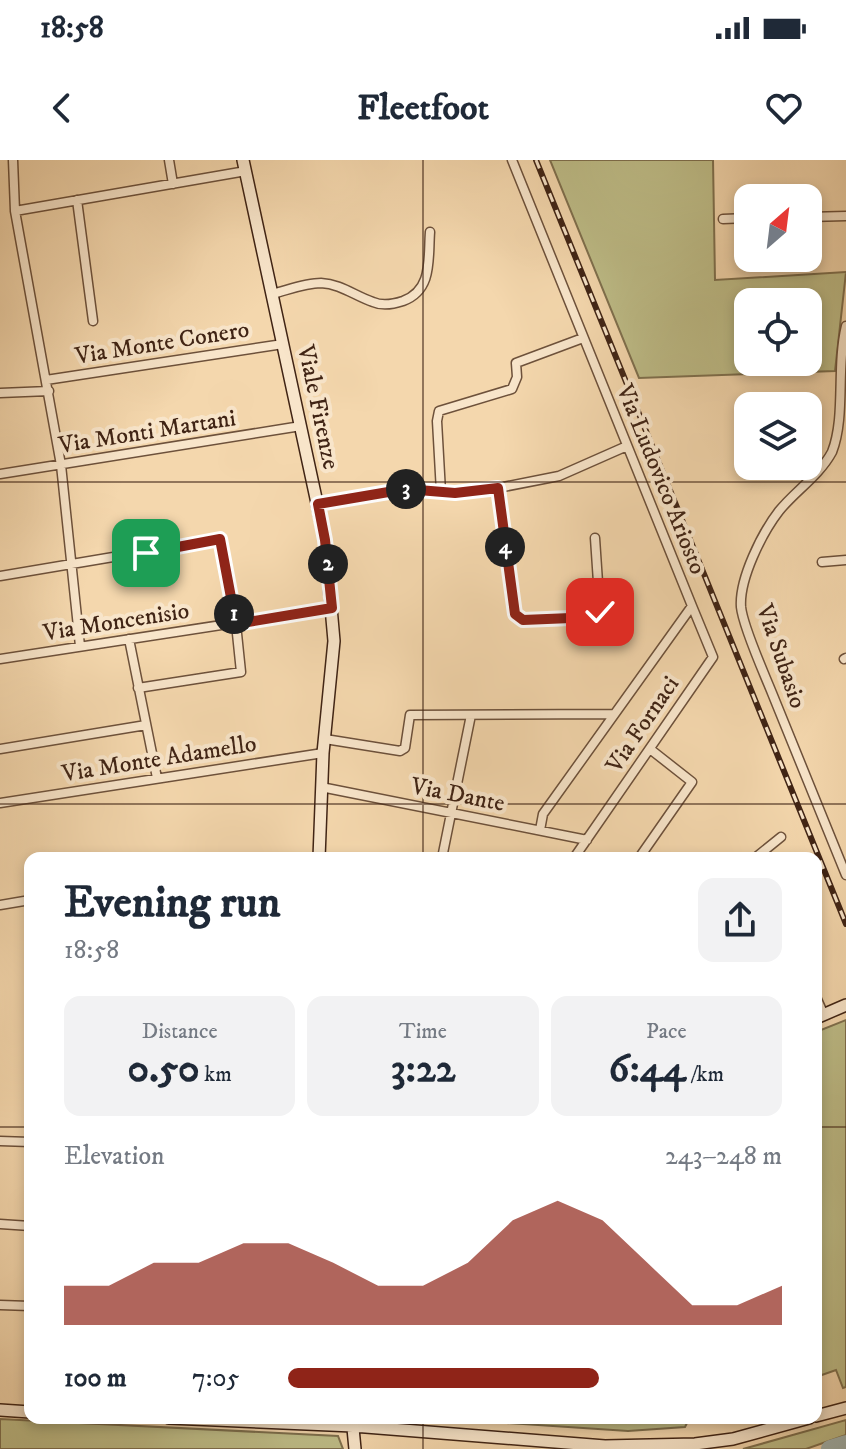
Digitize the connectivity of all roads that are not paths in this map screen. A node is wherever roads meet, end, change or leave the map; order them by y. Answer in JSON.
{"nodes":[{"id":1,"x":13,"y":160,"type":"edge"},
{"id":2,"x":169,"y":160,"type":"edge"},
{"id":3,"x":512,"y":160,"type":"edge"},
{"id":4,"x":244,"y":166,"type":"edge"},
{"id":5,"x":173,"y":184,"type":"junction"},
{"id":6,"x":77,"y":200,"type":"junction"},
{"id":7,"x":15,"y":211,"type":"junction"},
{"id":8,"x":846,"y":216,"type":"edge"},
{"id":9,"x":822,"y":217,"type":"edge"},
{"id":10,"x":723,"y":219,"type":"dead end"},
{"id":11,"x":734,"y":219,"type":"edge"},
{"id":12,"x":430,"y":232,"type":"dead end"},
{"id":13,"x":272,"y":294,"type":"junction"},
{"id":14,"x":93,"y":321,"type":"dead end"},
{"id":15,"x":846,"y":326,"type":"edge"},
{"id":16,"x":583,"y":338,"type":"junction"},
{"id":17,"x":283,"y":344,"type":"junction"},
{"id":18,"x":46,"y":380,"type":"junction"},
{"id":19,"x":49,"y":391,"type":"junction"},
{"id":20,"x":0,"y":393,"type":"edge"},
{"id":21,"x":301,"y":426,"type":"junction"},
{"id":22,"x":627,"y":446,"type":"junction"},
{"id":23,"x":61,"y":465,"type":"junction"},
{"id":24,"x":0,"y":474,"type":"edge"},
{"id":25,"x":498,"y":488,"type":"junction"},
{"id":26,"x":441,"y":492,"type":"junction"},
{"id":27,"x":318,"y":504,"type":"junction"},
{"id":28,"x":595,"y":538,"type":"dead end"},
{"id":29,"x":846,"y":560,"type":"edge"},
{"id":30,"x":822,"y":562,"type":"dead end"},
{"id":31,"x":72,"y":566,"type":"junction"},
{"id":32,"x":0,"y":576,"type":"edge"},
{"id":33,"x":692,"y":606,"type":"junction"},
{"id":34,"x":332,"y":608,"type":"junction"},
{"id":35,"x":236,"y":624,"type":"junction"},
{"id":36,"x":129,"y":639,"type":"junction"},
{"id":37,"x":80,"y":646,"type":"junction"},
{"id":38,"x":0,"y":659,"type":"edge"},
{"id":39,"x":138,"y":688,"type":"junction"},
{"id":40,"x":613,"y":714,"type":"junction"},
{"id":41,"x":471,"y":715,"type":"junction"},
{"id":42,"x":146,"y":725,"type":"junction"},
{"id":43,"x":325,"y":739,"type":"junction"},
{"id":44,"x":0,"y":749,"type":"edge"},
{"id":45,"x":650,"y":749,"type":"junction"},
{"id":46,"x":323,"y":753,"type":"junction"},
{"id":47,"x":157,"y":778,"type":"junction"},
{"id":48,"x":321,"y":787,"type":"junction"},
{"id":49,"x":0,"y":803,"type":"edge"},
{"id":50,"x":451,"y":814,"type":"junction"},
{"id":51,"x":540,"y":830,"type":"junction"},
{"id":52,"x":781,"y":837,"type":"dead end"},
{"id":53,"x":587,"y":840,"type":"junction"},
{"id":54,"x":319,"y":852,"type":"edge"},
{"id":55,"x":443,"y":852,"type":"edge"},
{"id":56,"x":578,"y":852,"type":"edge"},
{"id":57,"x":643,"y":852,"type":"edge"},
{"id":58,"x":762,"y":852,"type":"edge"},
{"id":59,"x":846,"y":875,"type":"edge"},
{"id":60,"x":24,"y":901,"type":"edge"},
{"id":61,"x":0,"y":905,"type":"edge"},
{"id":62,"x":846,"y":1005,"type":"edge"},
{"id":63,"x":822,"y":1015,"type":"edge"},
{"id":64,"x":0,"y":1141,"type":"edge"},
{"id":65,"x":24,"y":1142,"type":"edge"},
{"id":66,"x":0,"y":1224,"type":"edge"},
{"id":67,"x":24,"y":1226,"type":"edge"},
{"id":68,"x":0,"y":1305,"type":"edge"},
{"id":69,"x":24,"y":1306,"type":"edge"},
{"id":70,"x":846,"y":1408,"type":"edge"},
{"id":71,"x":0,"y":1410,"type":"edge"},
{"id":72,"x":24,"y":1412,"type":"edge"},
{"id":73,"x":822,"y":1414,"type":"edge"},
{"id":74,"x":353,"y":1424,"type":"edge"},
{"id":75,"x":367,"y":1424,"type":"edge"},
{"id":76,"x":396,"y":1424,"type":"edge"},
{"id":77,"x":412,"y":1424,"type":"edge"},
{"id":78,"x":787,"y":1424,"type":"edge"},
{"id":79,"x":408,"y":1430,"type":"junction"},
{"id":80,"x":354,"y":1445,"type":"edge"}],
"edges":[{"from":1,"to":7,"type":"street"},
{"from":2,"to":5,"type":"street"},
{"from":3,"to":16,"type":"street","name":"Via Ludovico Ariosto"},
{"from":4,"to":5,"type":"street"},
{"from":4,"to":13,"type":"main road","name":"Viale Firenze"},
{"from":5,"to":6,"type":"street"},
{"from":6,"to":7,"type":"street"},
{"from":6,"to":14,"type":"street"},
{"from":7,"to":18,"type":"street"},
{"from":8,"to":9,"type":"street"},
{"from":10,"to":11,"type":"street"},
{"from":12,"to":13,"type":"street"},
{"from":13,"to":17,"type":"main road","name":"Viale Firenze"},
{"from":15,"to":59,"type":"street","name":"Via Subasio"},
{"from":16,"to":22,"type":"street","name":"Via Ludovico Ariosto"},
{"from":16,"to":26,"type":"street"},
{"from":17,"to":18,"type":"street","name":"Via Monte Conero"},
{"from":17,"to":21,"type":"main road","name":"Viale Firenze"},
{"from":18,"to":19,"type":"street"},
{"from":19,"to":20,"type":"street"},
{"from":19,"to":23,"type":"street"},
{"from":21,"to":23,"type":"street","name":"Via Monti Martani"},
{"from":21,"to":27,"type":"main road","name":"Viale Firenze"},
{"from":22,"to":25,"type":"street"},
{"from":22,"to":33,"type":"street","name":"Via Ludovico Ariosto"},
{"from":23,"to":24,"type":"street","name":"Via Monti Martani"},
{"from":23,"to":31,"type":"street"},
{"from":25,"to":26,"type":"street"},
{"from":25,"to":28,"type":"street"},
{"from":26,"to":27,"type":"street"},
{"from":27,"to":34,"type":"main road","name":"Viale Firenze"},
{"from":29,"to":30,"type":"street"},
{"from":31,"to":32,"type":"street"},
{"from":31,"to":35,"type":"street"},
{"from":31,"to":37,"type":"street"},
{"from":33,"to":40,"type":"street","name":"Via Ludovico Ariosto"},
{"from":33,"to":45,"type":"street","name":"Via Fornaci"},
{"from":34,"to":35,"type":"street","name":"Via Moncenisio"},
{"from":34,"to":43,"type":"main road","name":"Viale Firenze"},
{"from":35,"to":36,"type":"street","name":"Via Moncenisio"},
{"from":35,"to":39,"type":"street"},
{"from":36,"to":37,"type":"street","name":"Via Moncenisio"},
{"from":36,"to":39,"type":"street"},
{"from":37,"to":38,"type":"street","name":"Via Moncenisio"},
{"from":39,"to":42,"type":"street"},
{"from":40,"to":41,"type":"street"},
{"from":40,"to":51,"type":"street","name":"Via Ludovico Ariosto"},
{"from":41,"to":43,"type":"street"},
{"from":41,"to":50,"type":"street"},
{"from":42,"to":44,"type":"street"},
{"from":42,"to":47,"type":"street"},
{"from":43,"to":46,"type":"main road","name":"Viale Firenze"},
{"from":45,"to":53,"type":"street","name":"Via Fornaci"},
{"from":45,"to":57,"type":"street"},
{"from":46,"to":47,"type":"street","name":"Via Monte Adamello"},
{"from":46,"to":48,"type":"main road","name":"Viale Firenze"},
{"from":47,"to":49,"type":"street","name":"Via Monte Adamello"},
{"from":48,"to":50,"type":"street","name":"Via Dante"},
{"from":48,"to":54,"type":"main road","name":"Viale Firenze"},
{"from":50,"to":51,"type":"street","name":"Via Dante"},
{"from":50,"to":55,"type":"street"},
{"from":51,"to":53,"type":"street","name":"Via Dante"},
{"from":52,"to":58,"type":"street"},
{"from":53,"to":56,"type":"street","name":"Via Fornaci"},
{"from":60,"to":61,"type":"street"},
{"from":62,"to":63,"type":"main road"},
{"from":64,"to":65,"type":"street"},
{"from":66,"to":67,"type":"street"},
{"from":68,"to":69,"type":"street"},
{"from":70,"to":73,"type":"main road"},
{"from":71,"to":72,"type":"main road"},
{"from":74,"to":80,"type":"main road"},
{"from":75,"to":79,"type":"main road"},
{"from":76,"to":79,"type":"main road"},
{"from":77,"to":79,"type":"main road"},
{"from":78,"to":79,"type":"main road"}]}
